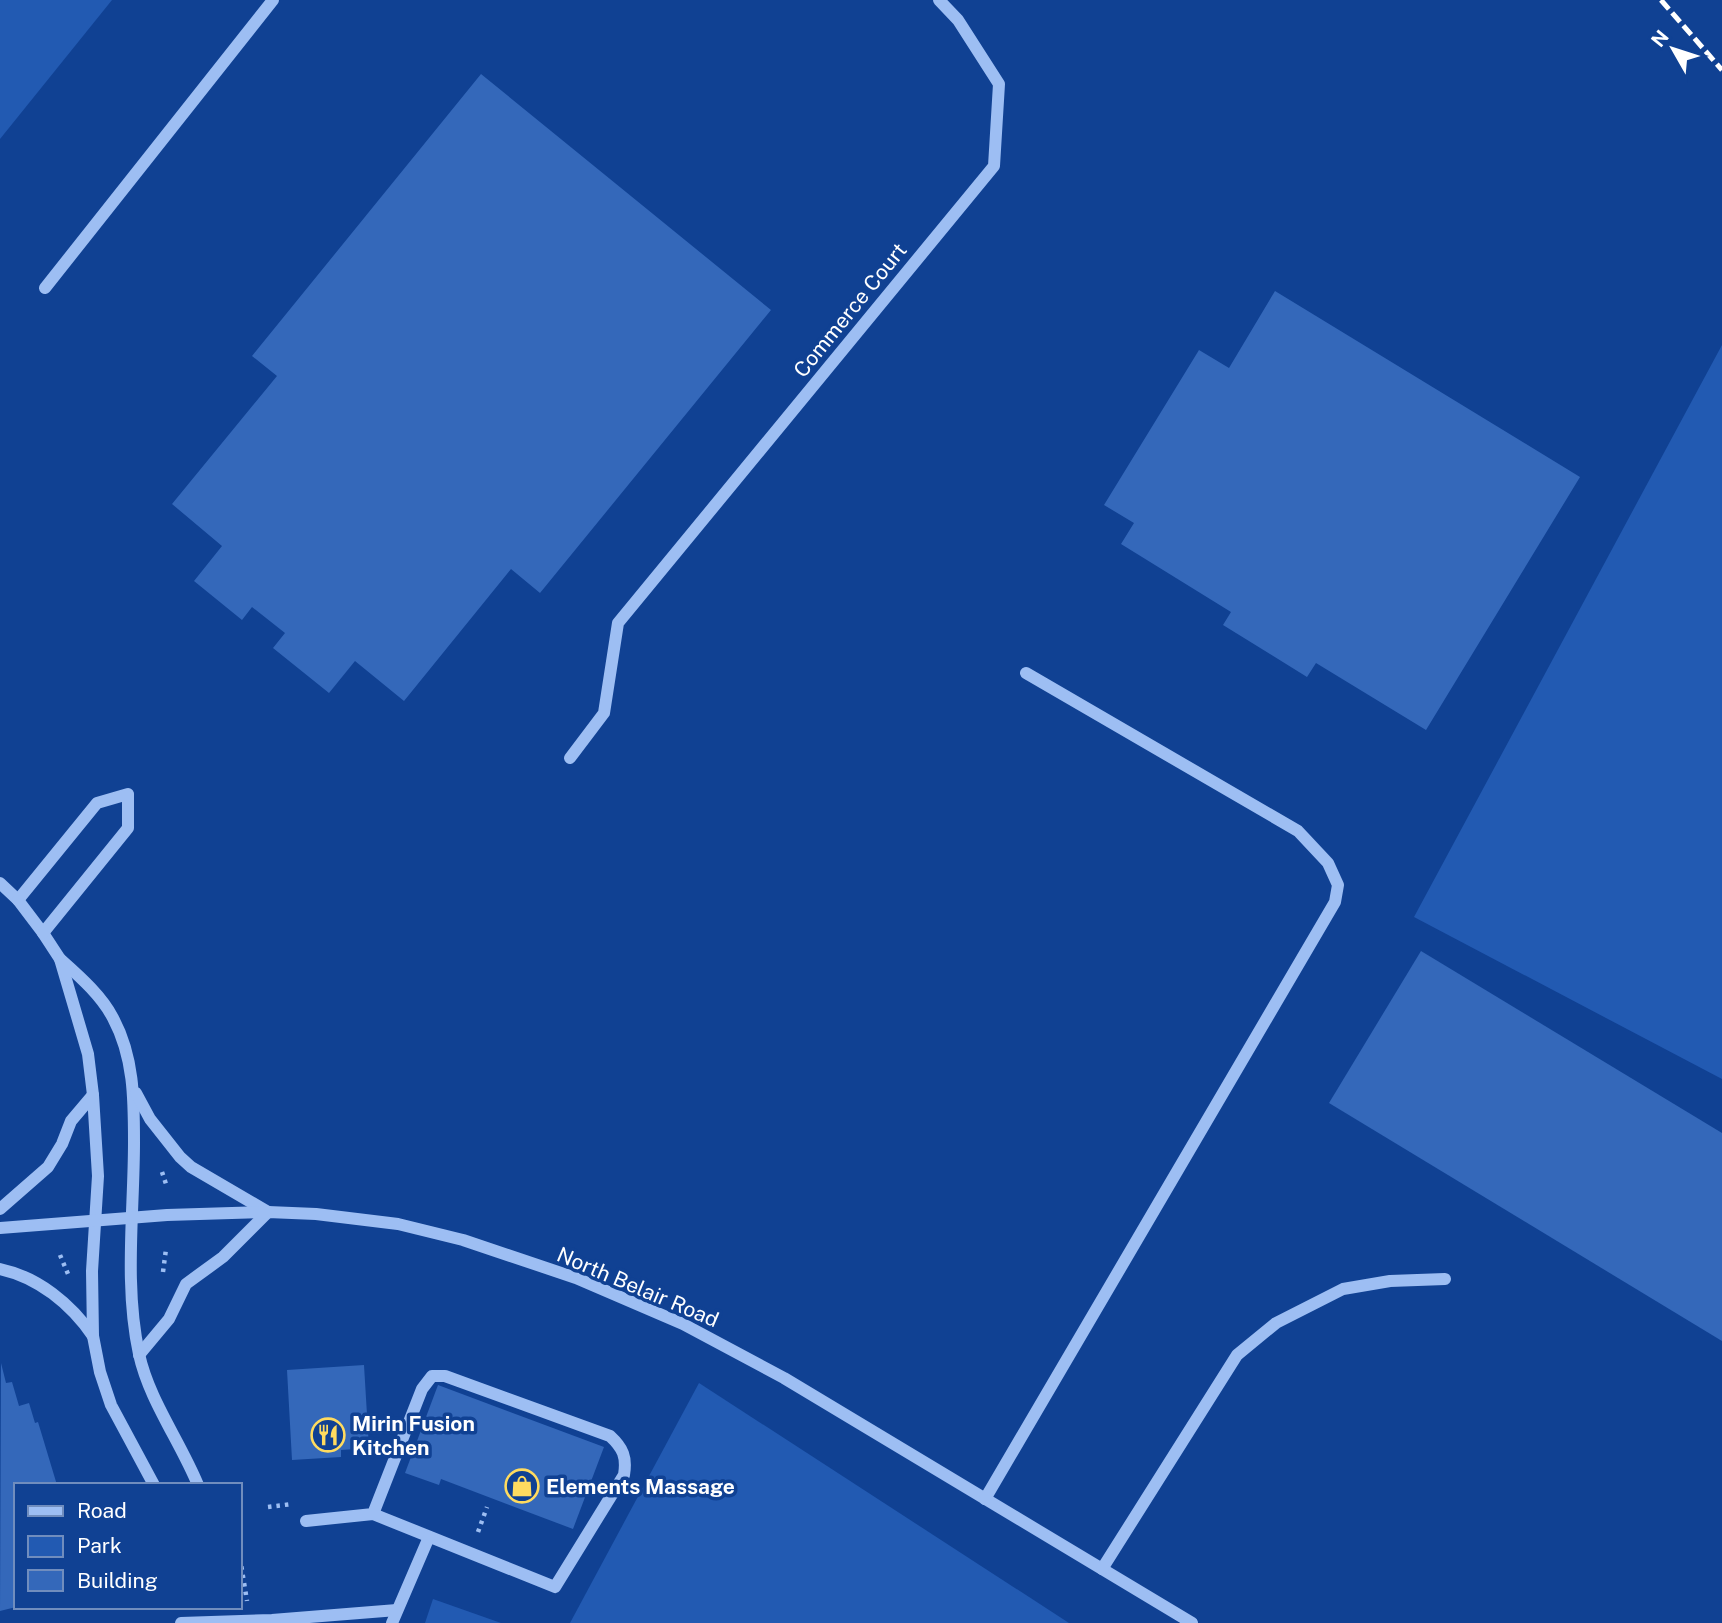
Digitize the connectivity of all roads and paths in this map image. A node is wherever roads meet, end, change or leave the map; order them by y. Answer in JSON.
{"nodes":[{"id":1,"x":273,"y":0,"type":"edge"},
{"id":2,"x":939,"y":0,"type":"edge"},
{"id":3,"x":45,"y":288,"type":"dead end"},
{"id":4,"x":1026,"y":673,"type":"dead end"},
{"id":5,"x":570,"y":758,"type":"dead end"},
{"id":6,"x":0,"y":883,"type":"edge"},
{"id":7,"x":18,"y":900,"type":"junction"},
{"id":8,"x":43,"y":933,"type":"junction"},
{"id":9,"x":60,"y":958,"type":"junction"},
{"id":10,"x":134,"y":1089,"type":"junction"},
{"id":11,"x":93,"y":1095,"type":"junction"},
{"id":12,"x":162,"y":1171,"type":"dead end"},
{"id":13,"x":167,"y":1186,"type":"dead end"},
{"id":14,"x":0,"y":1209,"type":"edge"},
{"id":15,"x":268,"y":1212,"type":"junction"},
{"id":16,"x":132,"y":1218,"type":"junction"},
{"id":17,"x":95,"y":1220,"type":"junction"},
{"id":18,"x":0,"y":1228,"type":"edge"},
{"id":19,"x":166,"y":1250,"type":"dead end"},
{"id":20,"x":60,"y":1255,"type":"dead end"},
{"id":21,"x":0,"y":1269,"type":"edge"},
{"id":22,"x":154,"y":1269,"type":"dead end"},
{"id":23,"x":163,"y":1272,"type":"junction"},
{"id":24,"x":174,"y":1274,"type":"dead end"},
{"id":25,"x":68,"y":1275,"type":"dead end"},
{"id":26,"x":1445,"y":1279,"type":"dead end"},
{"id":27,"x":93,"y":1336,"type":"junction"},
{"id":28,"x":139,"y":1355,"type":"junction"},
{"id":29,"x":153,"y":1483,"type":"edge"},
{"id":30,"x":197,"y":1483,"type":"edge"},
{"id":31,"x":985,"y":1499,"type":"junction"},
{"id":32,"x":299,"y":1503,"type":"dead end"},
{"id":33,"x":268,"y":1507,"type":"dead end"},
{"id":34,"x":487,"y":1507,"type":"dead end"},
{"id":35,"x":373,"y":1514,"type":"junction"},
{"id":36,"x":306,"y":1521,"type":"dead end"},
{"id":37,"x":477,"y":1535,"type":"dead end"},
{"id":38,"x":429,"y":1537,"type":"junction"},
{"id":39,"x":1101,"y":1569,"type":"junction"},
{"id":40,"x":242,"y":1570,"type":"edge"},
{"id":41,"x":397,"y":1609,"type":"junction"},
{"id":42,"x":231,"y":1617,"type":"edge"},
{"id":43,"x":250,"y":1620,"type":"junction"},
{"id":44,"x":181,"y":1623,"type":"edge"},
{"id":45,"x":187,"y":1623,"type":"edge"},
{"id":46,"x":392,"y":1623,"type":"edge"},
{"id":47,"x":1192,"y":1623,"type":"edge"}],
"edges":[{"from":1,"to":3,"type":"street"},
{"from":2,"to":5,"type":"street","name":"Commerce Court"},
{"from":4,"to":31,"type":"street"},
{"from":6,"to":7,"type":"street"},
{"from":7,"to":8,"type":"street"},
{"from":7,"to":8,"type":"street"},
{"from":8,"to":9,"type":"street"},
{"from":9,"to":10,"type":"street"},
{"from":9,"to":11,"type":"street"},
{"from":10,"to":15,"type":"street"},
{"from":10,"to":16,"type":"street"},
{"from":11,"to":14,"type":"street"},
{"from":11,"to":17,"type":"street"},
{"from":12,"to":13,"type":"path"},
{"from":15,"to":16,"type":"street","name":"North Belair Road"},
{"from":15,"to":28,"type":"street"},
{"from":15,"to":31,"type":"street","name":"North Belair Road"},
{"from":16,"to":17,"type":"street","name":"North Belair Road"},
{"from":16,"to":28,"type":"street"},
{"from":17,"to":18,"type":"street","name":"North Belair Road"},
{"from":17,"to":27,"type":"street"},
{"from":19,"to":23,"type":"path"},
{"from":20,"to":25,"type":"path"},
{"from":21,"to":27,"type":"street"},
{"from":22,"to":23,"type":"path"},
{"from":23,"to":24,"type":"path"},
{"from":26,"to":39,"type":"street"},
{"from":27,"to":29,"type":"street"},
{"from":28,"to":30,"type":"street"},
{"from":31,"to":39,"type":"street","name":"North Belair Road"},
{"from":32,"to":33,"type":"path"},
{"from":34,"to":37,"type":"path"},
{"from":35,"to":36,"type":"street"},
{"from":35,"to":38,"type":"street"},
{"from":35,"to":38,"type":"street"},
{"from":38,"to":41,"type":"street"},
{"from":39,"to":47,"type":"street","name":"North Belair Road"},
{"from":40,"to":43,"type":"path"},
{"from":41,"to":43,"type":"street"},
{"from":41,"to":46,"type":"street"},
{"from":42,"to":43,"type":"street"},
{"from":42,"to":45,"type":"street"},
{"from":44,"to":45,"type":"street"}]}
